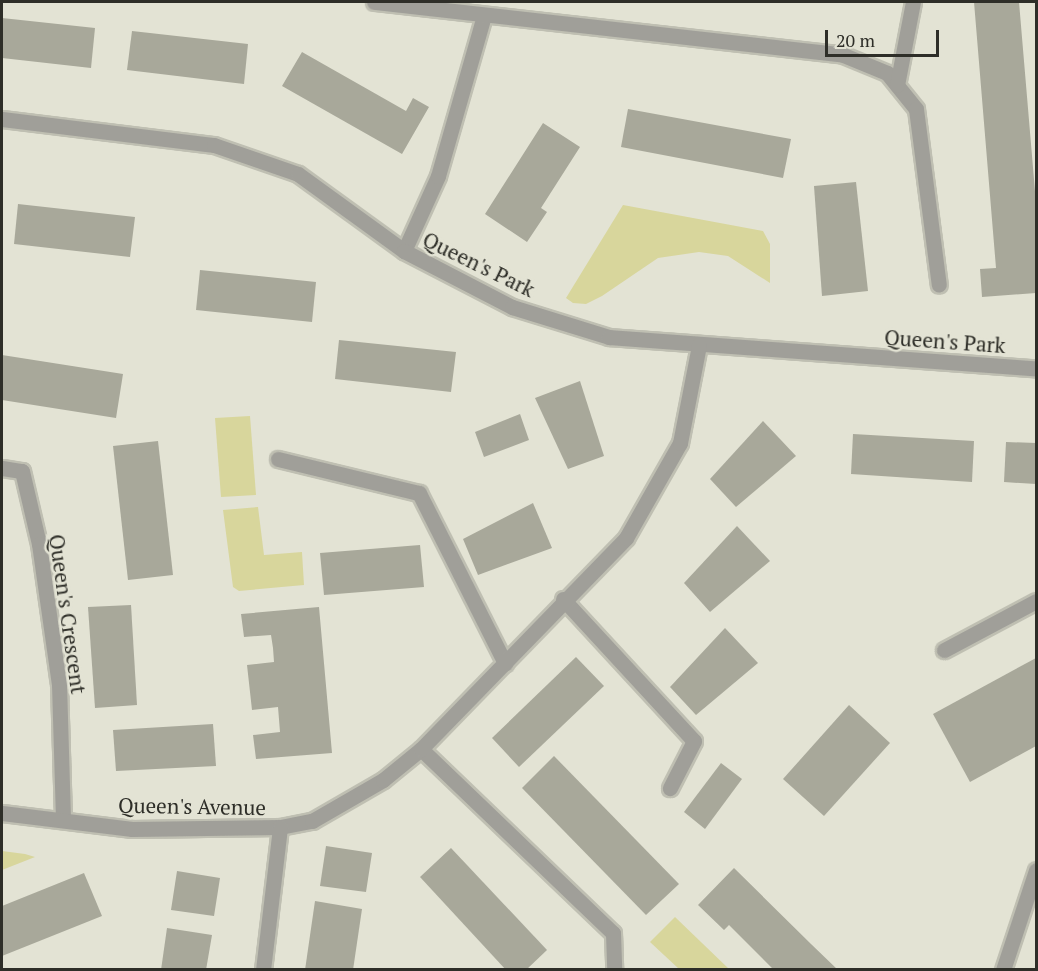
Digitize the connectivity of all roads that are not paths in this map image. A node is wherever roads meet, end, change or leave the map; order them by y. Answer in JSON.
{"nodes":[{"id":1,"x":374,"y":2,"type":"edge"},
{"id":2,"x":913,"y":2,"type":"edge"},
{"id":3,"x":484,"y":16,"type":"junction"},
{"id":4,"x":897,"y":86,"type":"junction"},
{"id":5,"x":2,"y":119,"type":"edge"},
{"id":6,"x":404,"y":251,"type":"junction"},
{"id":7,"x":939,"y":285,"type":"dead end"},
{"id":8,"x":699,"y":345,"type":"junction"},
{"id":9,"x":1036,"y":368,"type":"edge"},
{"id":10,"x":278,"y":459,"type":"dead end"},
{"id":11,"x":2,"y":468,"type":"edge"},
{"id":12,"x":563,"y":599,"type":"junction"},
{"id":13,"x":1036,"y":601,"type":"edge"},
{"id":14,"x":944,"y":650,"type":"dead end"},
{"id":15,"x":505,"y":663,"type":"junction"},
{"id":16,"x":421,"y":749,"type":"junction"},
{"id":17,"x":670,"y":788,"type":"dead end"},
{"id":18,"x":2,"y":813,"type":"edge"},
{"id":19,"x":63,"y":820,"type":"junction"},
{"id":20,"x":280,"y":827,"type":"junction"},
{"id":21,"x":1036,"y":870,"type":"edge"},
{"id":22,"x":263,"y":969,"type":"edge"},
{"id":23,"x":614,"y":969,"type":"edge"},
{"id":24,"x":1003,"y":969,"type":"edge"}],
"edges":[{"from":1,"to":3,"type":"street"},
{"from":2,"to":4,"type":"street"},
{"from":3,"to":4,"type":"street"},
{"from":3,"to":6,"type":"street"},
{"from":4,"to":7,"type":"street"},
{"from":5,"to":6,"type":"street","name":"Queen's Park"},
{"from":6,"to":8,"type":"street","name":"Queen's Park"},
{"from":8,"to":9,"type":"street","name":"Queen's Park"},
{"from":8,"to":12,"type":"street","name":"Queen's Avenue"},
{"from":10,"to":15,"type":"street"},
{"from":11,"to":19,"type":"street","name":"Queen's Crescent"},
{"from":12,"to":15,"type":"street","name":"Queen's Avenue"},
{"from":12,"to":17,"type":"street"},
{"from":13,"to":14,"type":"street"},
{"from":15,"to":16,"type":"street","name":"Queen's Avenue"},
{"from":16,"to":20,"type":"street","name":"Queen's Avenue"},
{"from":16,"to":23,"type":"street"},
{"from":18,"to":19,"type":"street","name":"Queen's Avenue"},
{"from":19,"to":20,"type":"street","name":"Queen's Avenue"},
{"from":20,"to":22,"type":"street"},
{"from":21,"to":24,"type":"street"}]}
